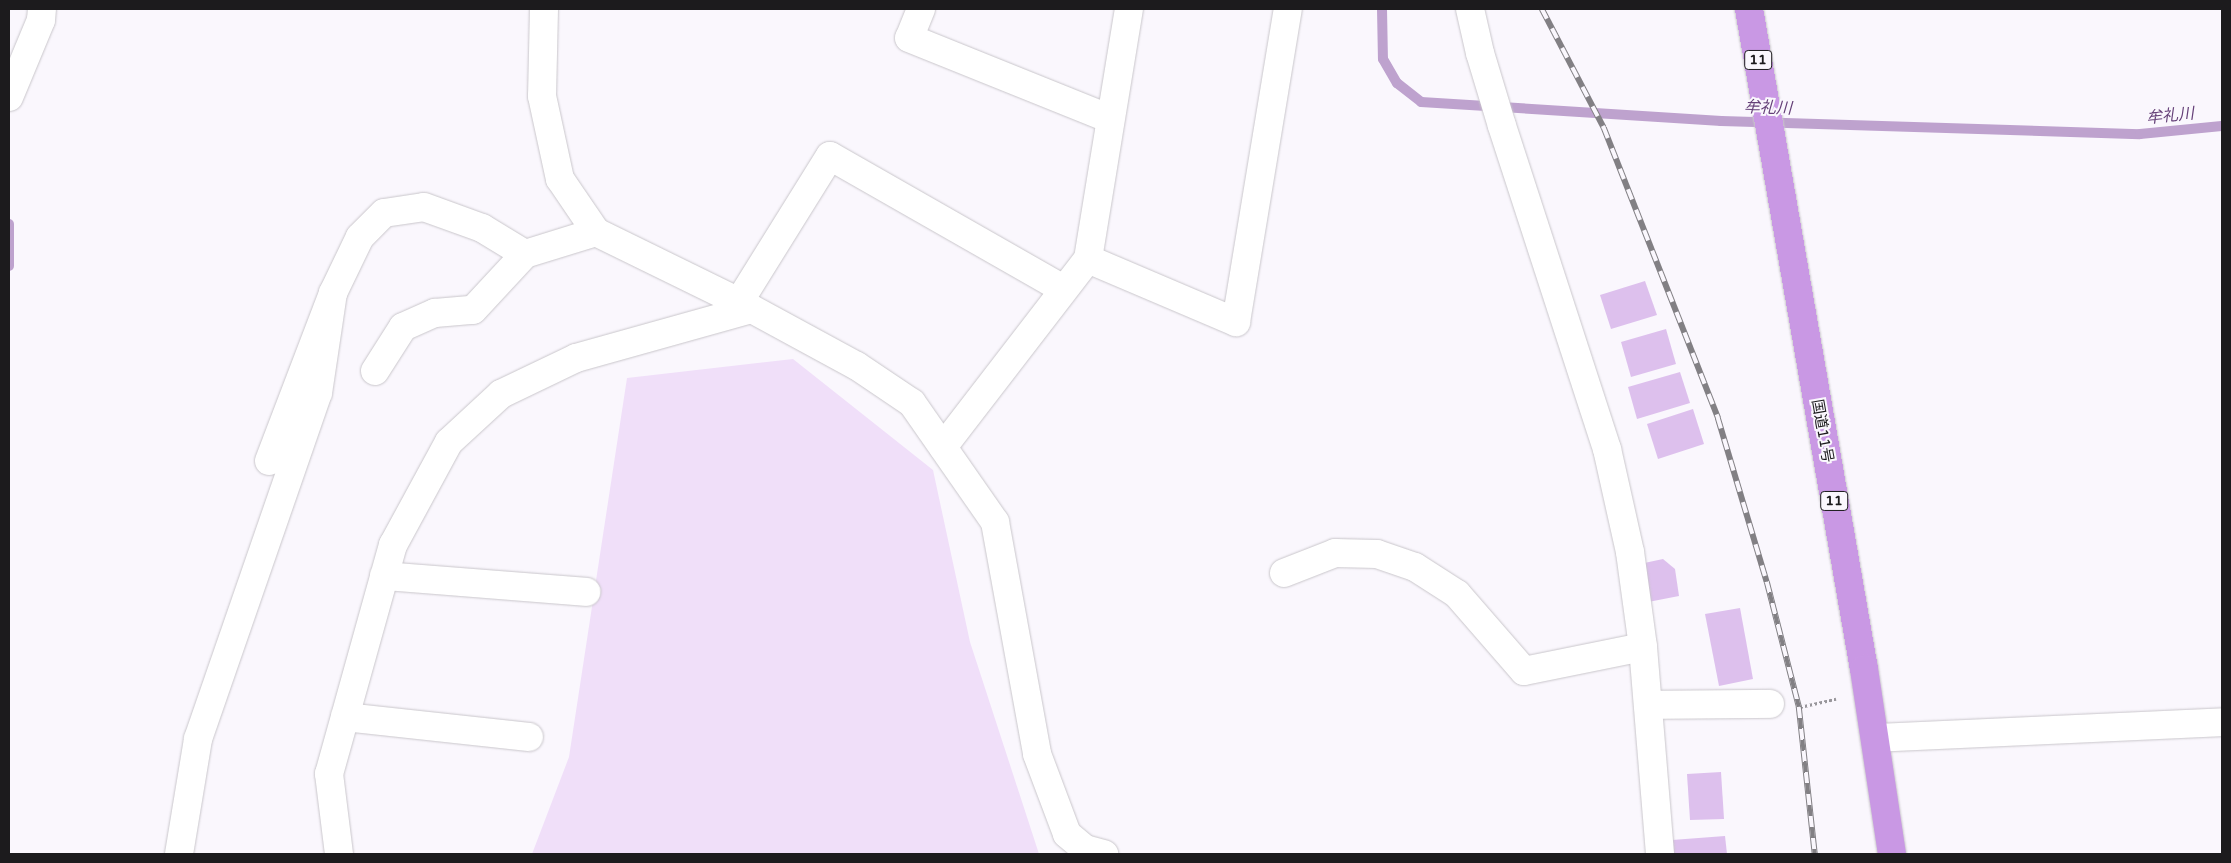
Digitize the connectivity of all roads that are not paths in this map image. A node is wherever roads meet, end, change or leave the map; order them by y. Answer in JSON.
{"nodes":[{"id":1,"x":42,"y":9,"type":"edge"},
{"id":2,"x":544,"y":9,"type":"edge"},
{"id":3,"x":921,"y":9,"type":"edge"},
{"id":4,"x":1129,"y":9,"type":"edge"},
{"id":5,"x":1288,"y":9,"type":"edge"},
{"id":6,"x":1470,"y":9,"type":"edge"},
{"id":7,"x":1749,"y":9,"type":"edge"},
{"id":8,"x":9,"y":97,"type":"edge"},
{"id":9,"x":1110,"y":119,"type":"junction"},
{"id":10,"x":596,"y":232,"type":"junction"},
{"id":11,"x":526,"y":254,"type":"junction"},
{"id":12,"x":1088,"y":258,"type":"junction"},
{"id":13,"x":1063,"y":288,"type":"junction"},
{"id":14,"x":333,"y":293,"type":"junction"},
{"id":15,"x":745,"y":306,"type":"junction"},
{"id":16,"x":375,"y":371,"type":"dead end"},
{"id":17,"x":943,"y":447,"type":"junction"},
{"id":18,"x":269,"y":461,"type":"dead end"},
{"id":19,"x":1284,"y":573,"type":"dead end"},
{"id":20,"x":384,"y":576,"type":"junction"},
{"id":21,"x":586,"y":592,"type":"dead end"},
{"id":22,"x":1643,"y":647,"type":"junction"},
{"id":23,"x":1770,"y":704,"type":"dead end"},
{"id":24,"x":1648,"y":705,"type":"junction"},
{"id":25,"x":345,"y":717,"type":"junction"},
{"id":26,"x":2222,"y":722,"type":"edge"},
{"id":27,"x":529,"y":737,"type":"dead end"},
{"id":28,"x":1874,"y":738,"type":"junction"},
{"id":29,"x":179,"y":854,"type":"edge"},
{"id":30,"x":338,"y":854,"type":"edge"},
{"id":31,"x":1103,"y":854,"type":"edge"},
{"id":32,"x":1660,"y":854,"type":"edge"},
{"id":33,"x":1892,"y":854,"type":"edge"}],
"edges":[{"from":1,"to":8,"type":"street"},
{"from":2,"to":10,"type":"street"},
{"from":3,"to":9,"type":"street"},
{"from":4,"to":9,"type":"street"},
{"from":5,"to":12,"type":"street"},
{"from":6,"to":22,"type":"street"},
{"from":7,"to":28,"type":"highway","name":"国道11号","number":"11"},
{"from":9,"to":12,"type":"street"},
{"from":10,"to":11,"type":"street"},
{"from":10,"to":15,"type":"street"},
{"from":11,"to":14,"type":"street"},
{"from":11,"to":16,"type":"street"},
{"from":12,"to":13,"type":"street"},
{"from":13,"to":15,"type":"street"},
{"from":13,"to":17,"type":"street"},
{"from":14,"to":18,"type":"street"},
{"from":14,"to":29,"type":"street"},
{"from":15,"to":17,"type":"street"},
{"from":15,"to":20,"type":"street"},
{"from":17,"to":31,"type":"street"},
{"from":19,"to":22,"type":"street"},
{"from":20,"to":21,"type":"street"},
{"from":20,"to":25,"type":"street"},
{"from":22,"to":24,"type":"street"},
{"from":23,"to":24,"type":"street"},
{"from":24,"to":32,"type":"street"},
{"from":25,"to":27,"type":"street"},
{"from":25,"to":30,"type":"street"},
{"from":26,"to":28,"type":"street"},
{"from":28,"to":33,"type":"highway","name":"国道11号","number":"11"}]}
